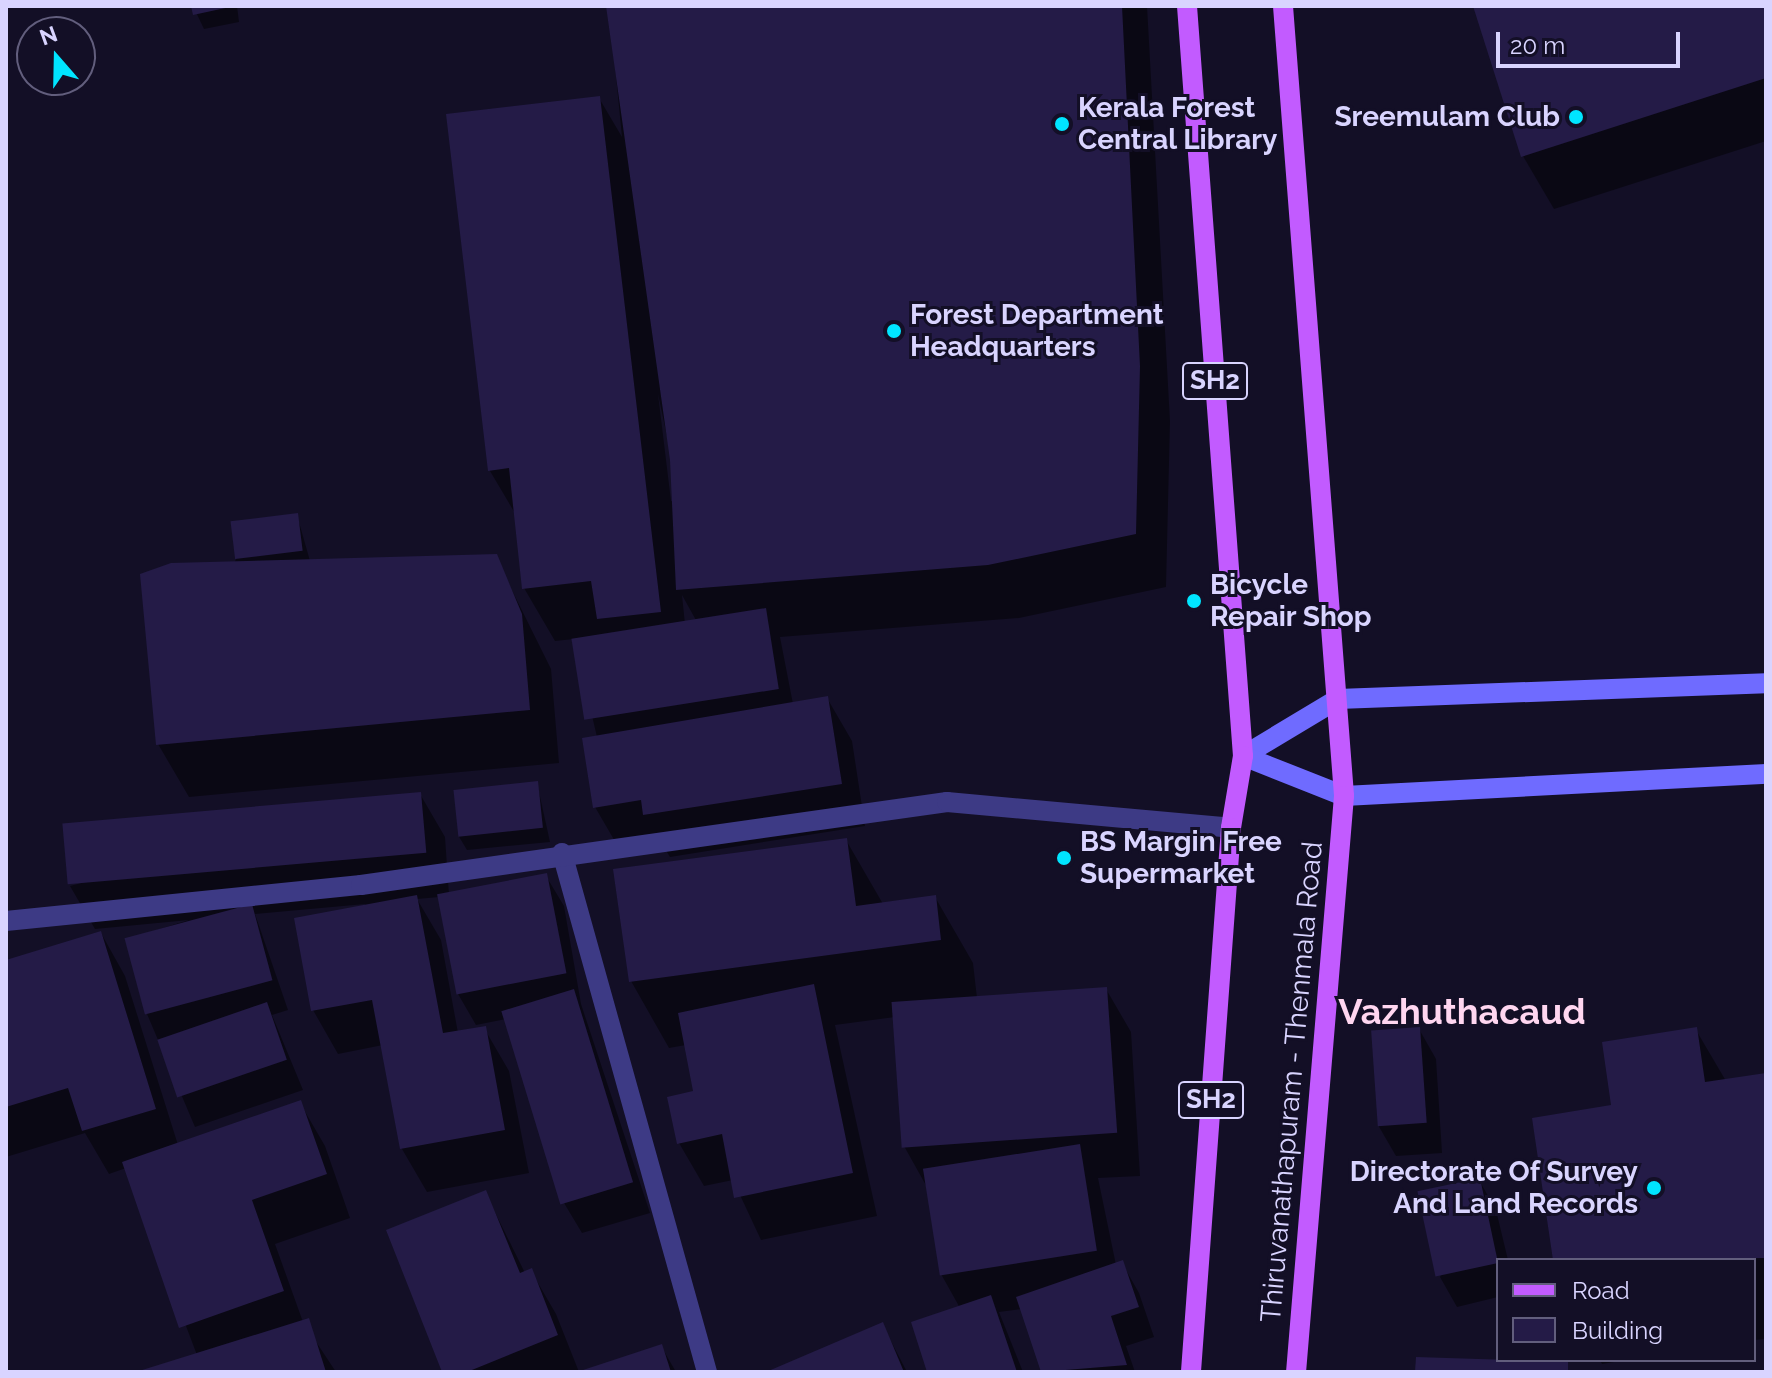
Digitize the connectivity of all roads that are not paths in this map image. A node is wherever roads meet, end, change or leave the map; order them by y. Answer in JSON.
{"nodes":[{"id":1,"x":1187,"y":6,"type":"edge"},
{"id":2,"x":1283,"y":6,"type":"edge"},
{"id":3,"x":1766,"y":683,"type":"edge"},
{"id":4,"x":1338,"y":699,"type":"junction"},
{"id":5,"x":1243,"y":756,"type":"junction"},
{"id":6,"x":1766,"y":774,"type":"edge"},
{"id":7,"x":1344,"y":796,"type":"junction"},
{"id":8,"x":1231,"y":828,"type":"junction"},
{"id":9,"x":562,"y":853,"type":"junction"},
{"id":10,"x":6,"y":921,"type":"edge"},
{"id":11,"x":707,"y":1372,"type":"edge"},
{"id":12,"x":1191,"y":1372,"type":"edge"},
{"id":13,"x":1296,"y":1372,"type":"edge"}],
"edges":[{"from":1,"to":5,"type":"main road","number":"SH2"},
{"from":2,"to":4,"type":"main road","name":"Thiruvanathapuram - Thenmala Road"},
{"from":3,"to":4,"type":"main road"},
{"from":4,"to":5,"type":"main road"},
{"from":4,"to":7,"type":"main road","name":"Thiruvanathapuram - Thenmala Road"},
{"from":5,"to":7,"type":"main road"},
{"from":5,"to":8,"type":"main road","number":"SH2"},
{"from":6,"to":7,"type":"main road"},
{"from":7,"to":13,"type":"main road","name":"Thiruvanathapuram - Thenmala Road"},
{"from":8,"to":9,"type":"street"},
{"from":8,"to":12,"type":"main road","number":"SH2"},
{"from":9,"to":10,"type":"street"},
{"from":9,"to":11,"type":"street"}]}
